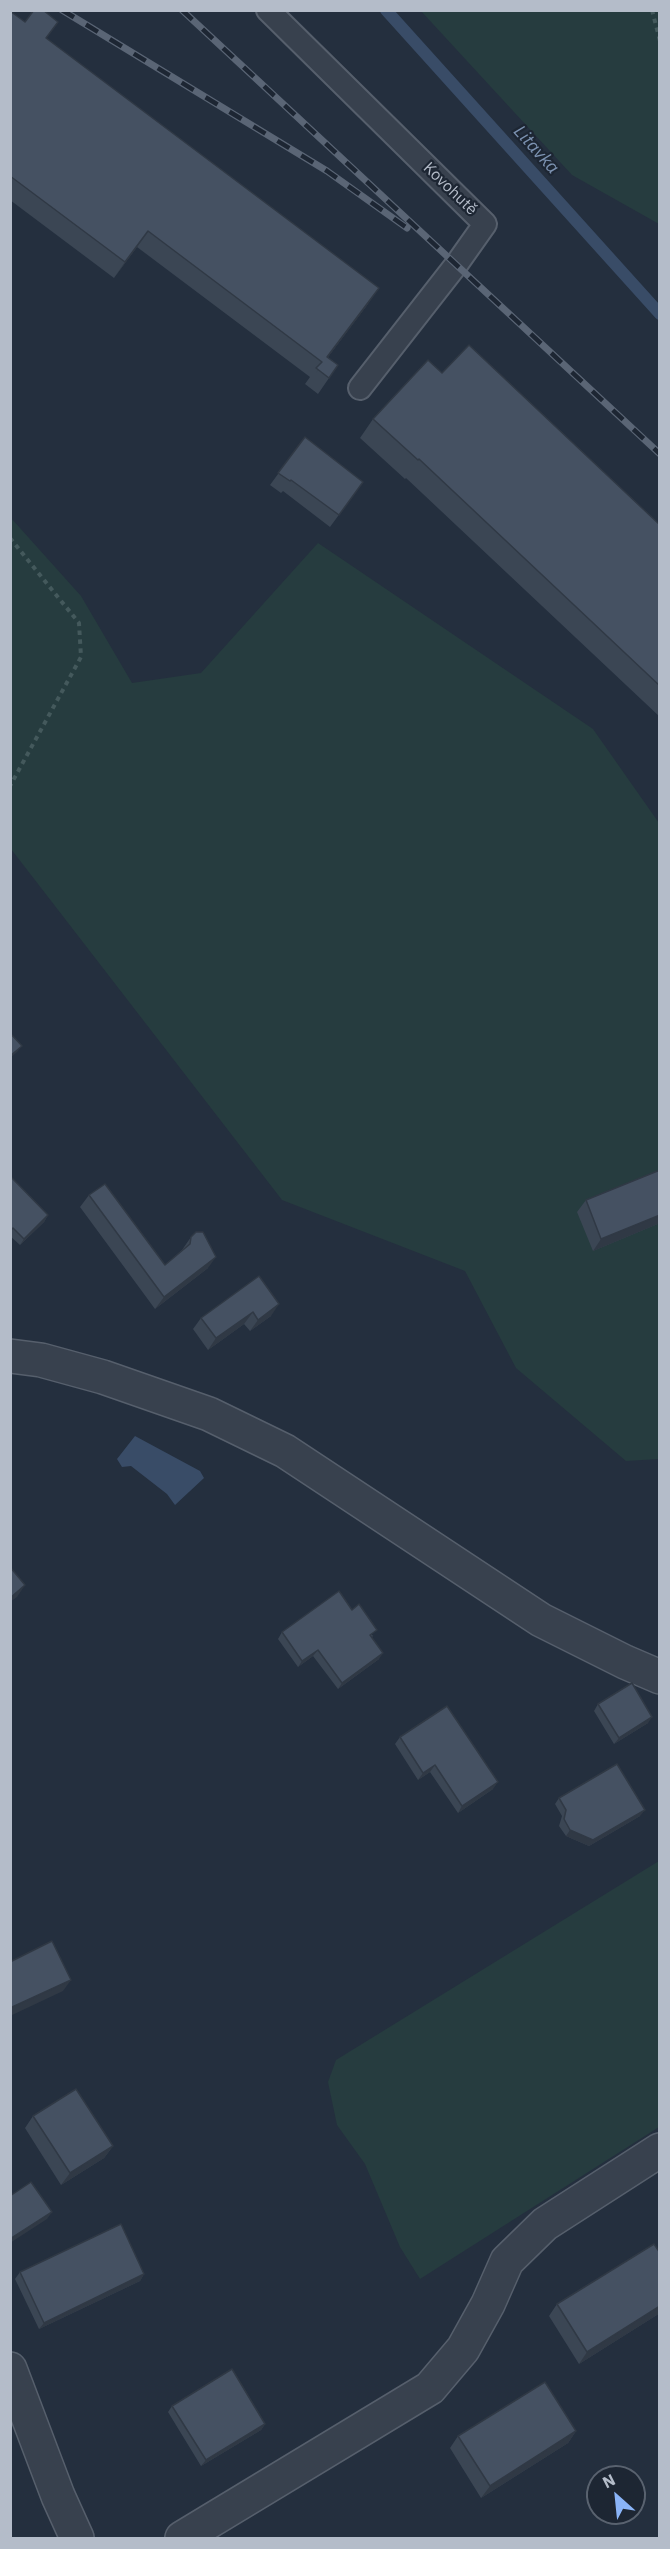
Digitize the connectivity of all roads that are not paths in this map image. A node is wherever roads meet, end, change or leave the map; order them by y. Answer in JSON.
{"nodes":[{"id":1,"x":268,"y":10,"type":"edge"},
{"id":2,"x":360,"y":388,"type":"dead end"},
{"id":3,"x":10,"y":1356,"type":"edge"},
{"id":4,"x":660,"y":1677,"type":"edge"},
{"id":5,"x":660,"y":2150,"type":"edge"},
{"id":6,"x":10,"y":2369,"type":"edge"},
{"id":7,"x":77,"y":2538,"type":"edge"},
{"id":8,"x":182,"y":2538,"type":"edge"}],
"edges":[{"from":1,"to":2,"type":"lane","name":"Kovohutě"},
{"from":3,"to":4,"type":"street"},
{"from":5,"to":8,"type":"street"},
{"from":6,"to":7,"type":"street"}]}
